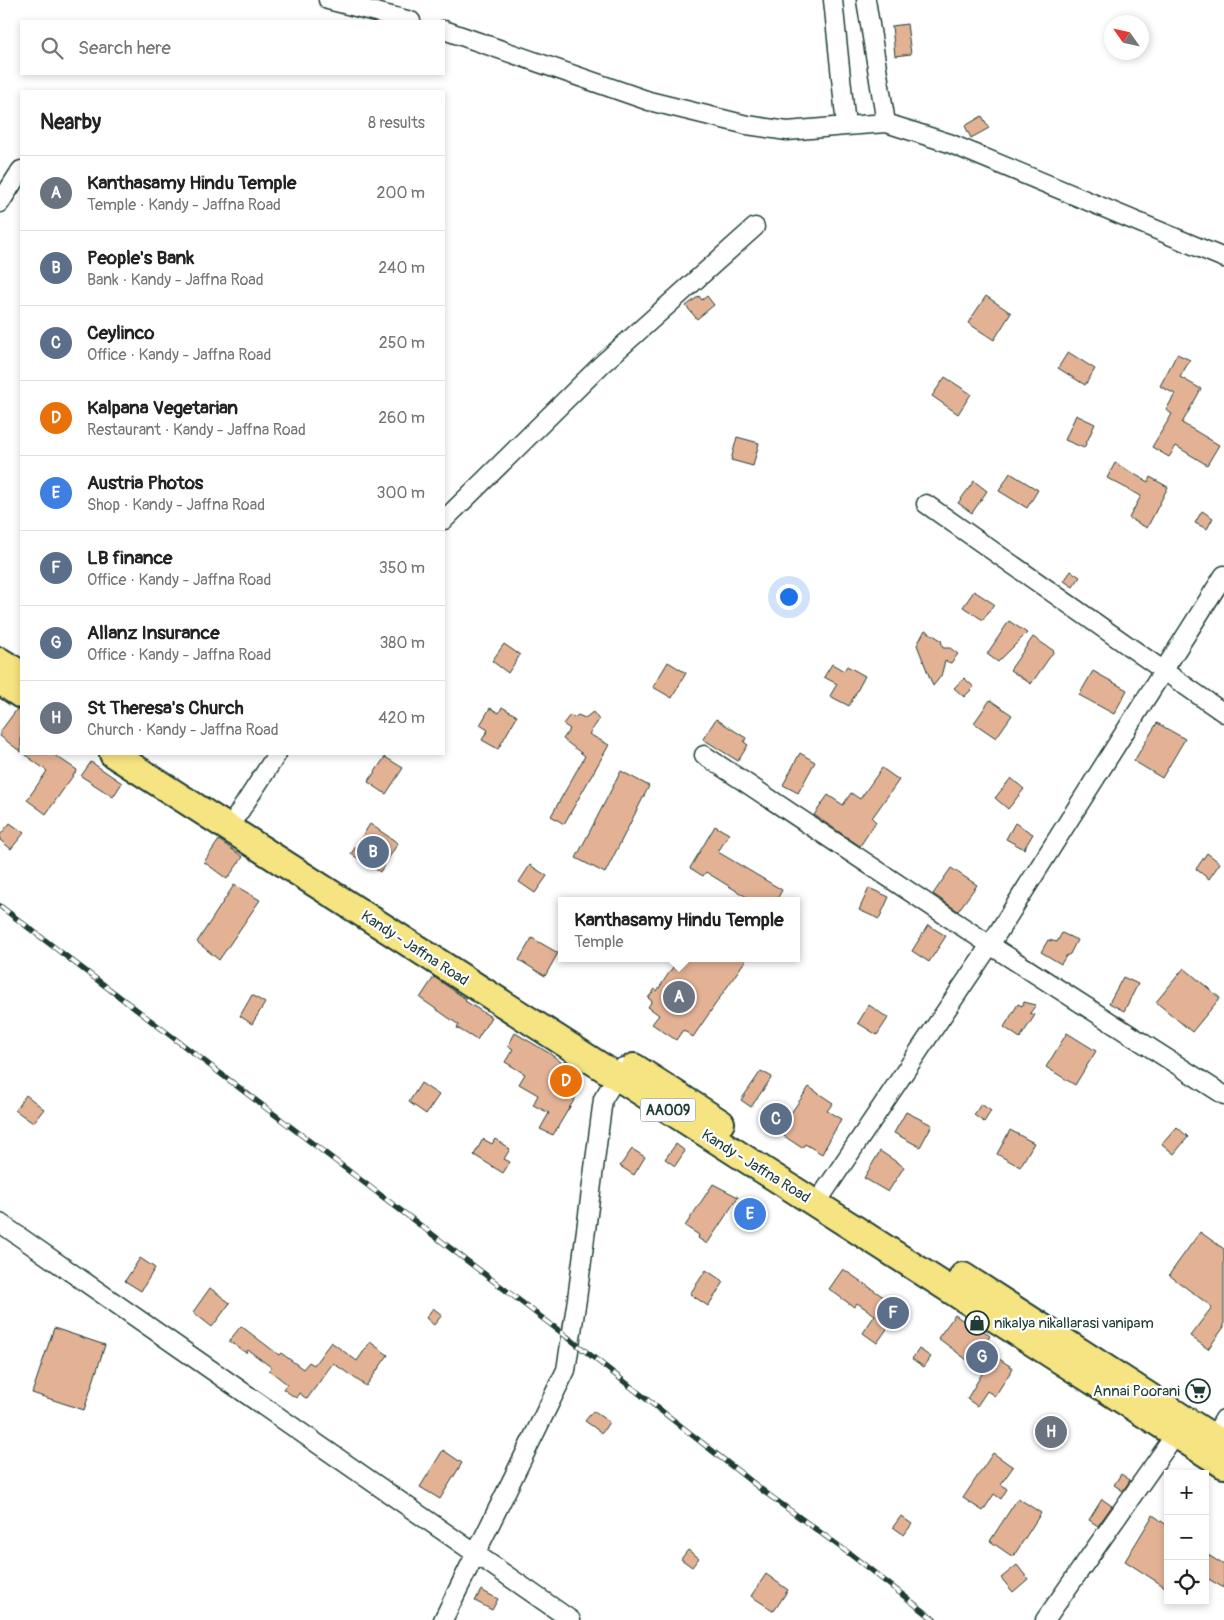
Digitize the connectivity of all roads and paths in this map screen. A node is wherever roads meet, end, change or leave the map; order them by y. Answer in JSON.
{"nodes":[{"id":1,"x":328,"y":0,"type":"edge"},
{"id":2,"x":833,"y":0,"type":"edge"},
{"id":3,"x":866,"y":0,"type":"edge"},
{"id":4,"x":407,"y":20,"type":"edge"},
{"id":5,"x":445,"y":30,"type":"edge"},
{"id":6,"x":886,"y":123,"type":"junction"},
{"id":7,"x":846,"y":126,"type":"junction"},
{"id":8,"x":20,"y":172,"type":"edge"},
{"id":9,"x":0,"y":203,"type":"edge"},
{"id":10,"x":755,"y":227,"type":"dead end"},
{"id":11,"x":1224,"y":258,"type":"edge"},
{"id":12,"x":926,"y":504,"type":"dead end"},
{"id":13,"x":445,"y":519,"type":"edge"},
{"id":14,"x":1224,"y":575,"type":"edge"},
{"id":15,"x":0,"y":661,"type":"edge"},
{"id":16,"x":1163,"y":671,"type":"junction"},
{"id":17,"x":20,"y":673,"type":"edge"},
{"id":18,"x":0,"y":682,"type":"edge"},
{"id":19,"x":20,"y":694,"type":"edge"},
{"id":20,"x":1224,"y":713,"type":"edge"},
{"id":21,"x":115,"y":755,"type":"edge"},
{"id":22,"x":147,"y":755,"type":"edge"},
{"id":23,"x":276,"y":755,"type":"edge"},
{"id":24,"x":704,"y":755,"type":"dead end"},
{"id":25,"x":238,"y":814,"type":"junction"},
{"id":26,"x":990,"y":945,"type":"junction"},
{"id":27,"x":621,"y":1070,"type":"junction"},
{"id":28,"x":1224,"y":1095,"type":"edge"},
{"id":29,"x":821,"y":1197,"type":"junction"},
{"id":30,"x":0,"y":1223,"type":"edge"},
{"id":31,"x":1175,"y":1435,"type":"junction"},
{"id":32,"x":1218,"y":1444,"type":"edge"},
{"id":33,"x":476,"y":1554,"type":"junction"},
{"id":34,"x":443,"y":1620,"type":"edge"},
{"id":35,"x":571,"y":1620,"type":"edge"},
{"id":36,"x":1045,"y":1620,"type":"edge"}],
"edges":[{"from":1,"to":4,"type":"street"},
{"from":2,"to":7,"type":"street"},
{"from":3,"to":6,"type":"street"},
{"from":5,"to":7,"type":"street"},
{"from":6,"to":7,"type":"street"},
{"from":6,"to":11,"type":"street"},
{"from":8,"to":9,"type":"street"},
{"from":10,"to":13,"type":"street"},
{"from":12,"to":16,"type":"street"},
{"from":14,"to":16,"type":"street"},
{"from":15,"to":17,"type":"highway"},
{"from":16,"to":20,"type":"street"},
{"from":16,"to":26,"type":"street"},
{"from":18,"to":19,"type":"highway"},
{"from":21,"to":27,"type":"highway","name":"Kandy - Jaffna Road","number":"AA009"},
{"from":22,"to":25,"type":"highway","name":"Kandy - Jaffna Road","number":"AA009"},
{"from":23,"to":25,"type":"street"},
{"from":24,"to":26,"type":"street"},
{"from":25,"to":27,"type":"highway","name":"Kandy - Jaffna Road","number":"AA009"},
{"from":26,"to":28,"type":"street"},
{"from":26,"to":29,"type":"street"},
{"from":27,"to":29,"type":"highway","name":"Kandy - Jaffna Road","number":"AA009"},
{"from":27,"to":33,"type":"street"},
{"from":29,"to":31,"type":"highway","name":"Kandy - Jaffna Road","number":"AA009"},
{"from":29,"to":32,"type":"highway","name":"Kandy - Jaffna Road","number":"AA009"},
{"from":30,"to":33,"type":"street"},
{"from":31,"to":32,"type":"highway","name":"Kandy - Jaffna Road","number":"AA009"},
{"from":31,"to":36,"type":"street"},
{"from":33,"to":34,"type":"street"},
{"from":33,"to":35,"type":"street"}]}
